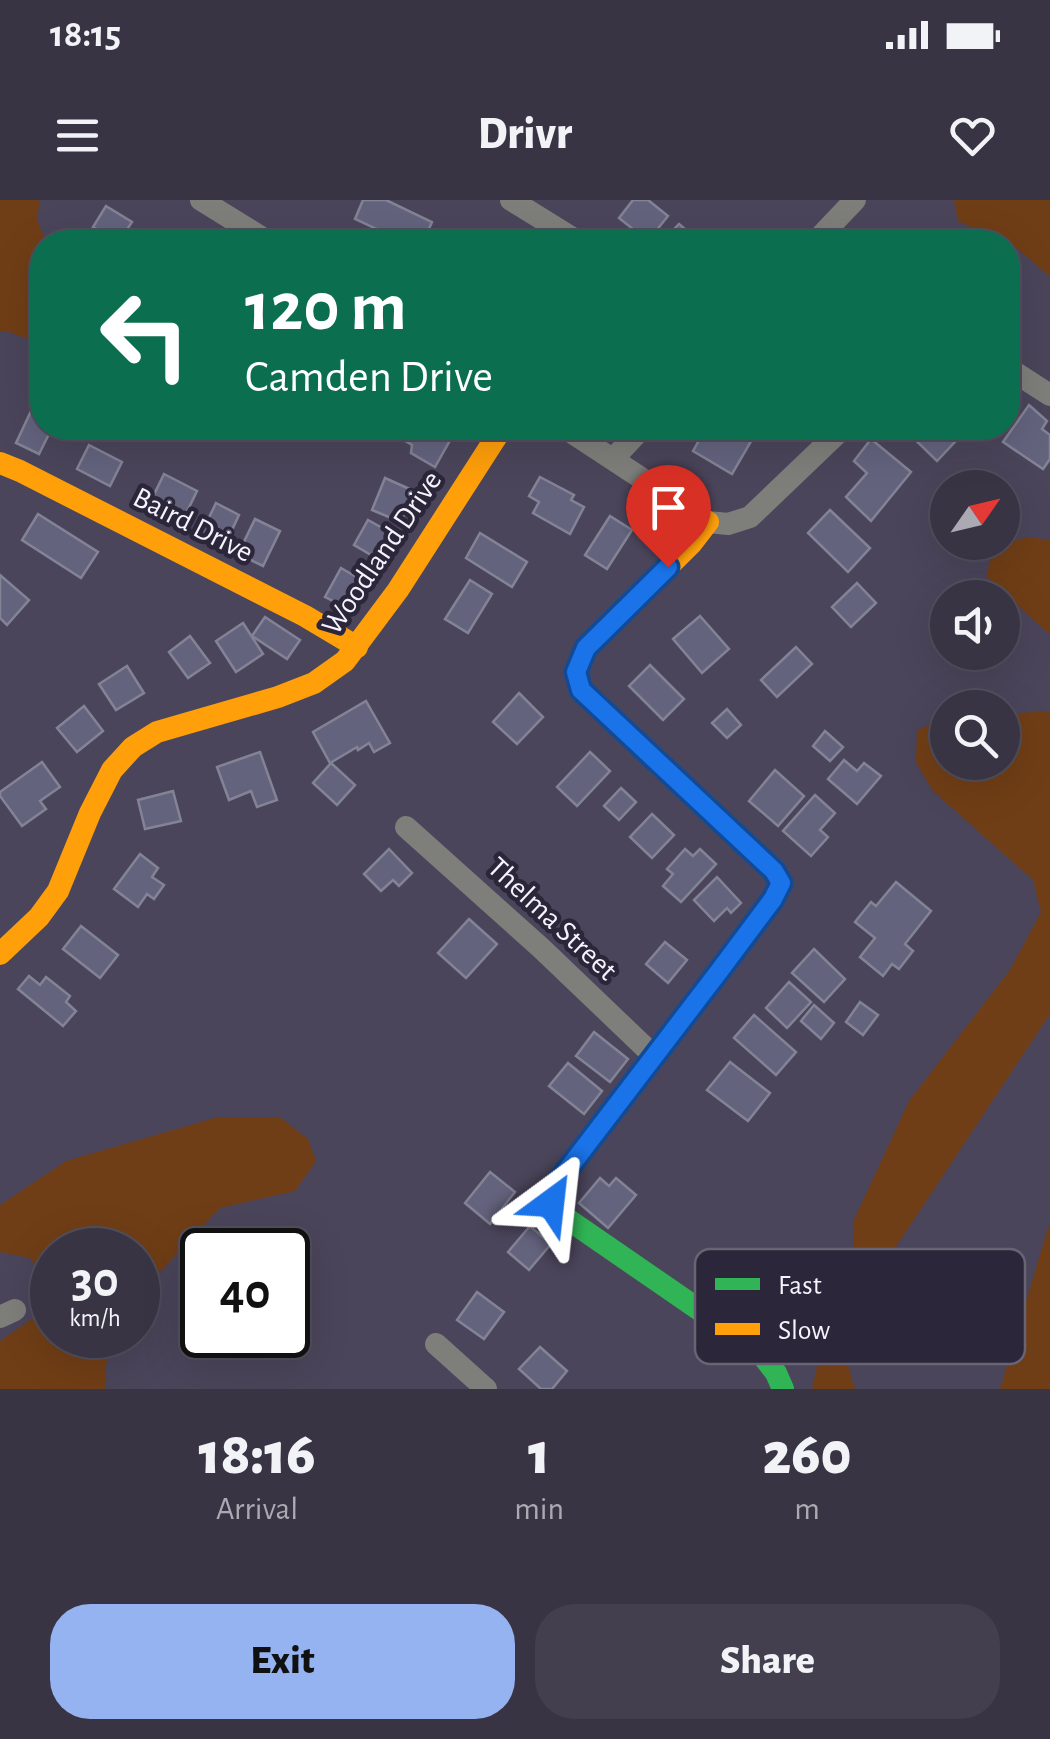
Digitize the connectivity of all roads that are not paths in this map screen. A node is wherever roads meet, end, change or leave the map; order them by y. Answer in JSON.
{"nodes":[{"id":1,"x":200,"y":200,"type":"edge"},
{"id":2,"x":511,"y":200,"type":"edge"},
{"id":3,"x":855,"y":200,"type":"edge"},
{"id":4,"x":249,"y":230,"type":"edge"},
{"id":5,"x":560,"y":230,"type":"edge"},
{"id":6,"x":826,"y":230,"type":"edge"},
{"id":7,"x":1020,"y":376,"type":"edge"},
{"id":8,"x":1050,"y":395,"type":"edge"},
{"id":9,"x":494,"y":440,"type":"edge"},
{"id":10,"x":584,"y":440,"type":"edge"},
{"id":11,"x":631,"y":440,"type":"edge"},
{"id":12,"x":830,"y":440,"type":"edge"},
{"id":13,"x":613,"y":459,"type":"junction"},
{"id":14,"x":10,"y":467,"type":"edge"},
{"id":15,"x":0,"y":488,"type":"edge"},
{"id":16,"x":708,"y":522,"type":"junction"},
{"id":17,"x":357,"y":647,"type":"junction"},
{"id":18,"x":406,"y":827,"type":"dead end"},
{"id":19,"x":0,"y":954,"type":"edge"},
{"id":20,"x":655,"y":1058,"type":"junction"},
{"id":21,"x":695,"y":1308,"type":"edge"},
{"id":22,"x":436,"y":1344,"type":"dead end"},
{"id":23,"x":769,"y":1364,"type":"edge"},
{"id":24,"x":486,"y":1389,"type":"edge"},
{"id":25,"x":783,"y":1389,"type":"edge"}],
"edges":[{"from":1,"to":4,"type":"street"},
{"from":2,"to":5,"type":"street"},
{"from":3,"to":6,"type":"street"},
{"from":7,"to":8,"type":"street"},
{"from":9,"to":17,"type":"street","name":"Woodland Drive"},
{"from":10,"to":13,"type":"street"},
{"from":11,"to":13,"type":"street"},
{"from":12,"to":16,"type":"street"},
{"from":13,"to":16,"type":"street"},
{"from":14,"to":15,"type":"street"},
{"from":14,"to":17,"type":"street","name":"Baird Drive"},
{"from":16,"to":20,"type":"street"},
{"from":17,"to":19,"type":"street","name":"Woodland Drive"},
{"from":18,"to":20,"type":"street","name":"Thelma Street"},
{"from":20,"to":21,"type":"street"},
{"from":22,"to":24,"type":"street"},
{"from":23,"to":25,"type":"street"}]}
